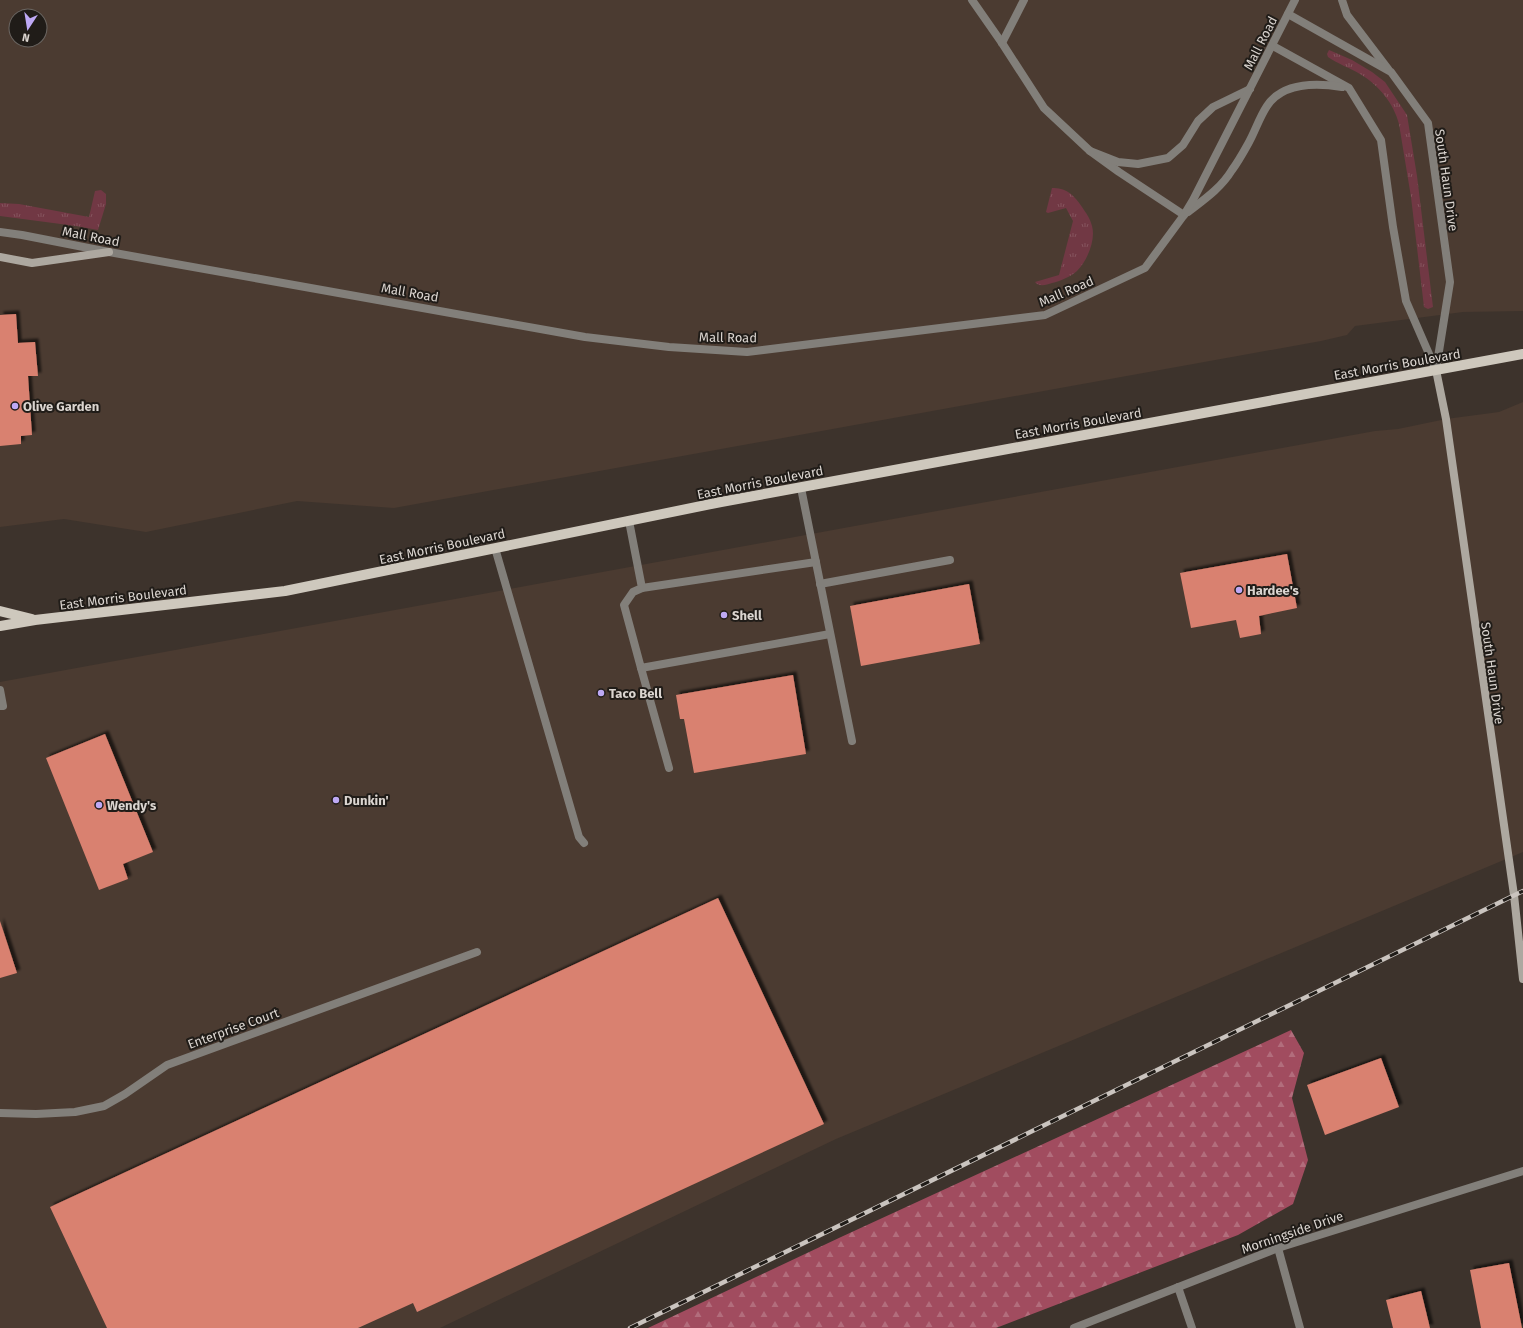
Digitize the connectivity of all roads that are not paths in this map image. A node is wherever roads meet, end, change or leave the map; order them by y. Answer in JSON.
{"nodes":[{"id":1,"x":972,"y":0,"type":"edge"},
{"id":2,"x":1024,"y":0,"type":"edge"},
{"id":3,"x":1295,"y":0,"type":"edge"},
{"id":4,"x":1342,"y":0,"type":"edge"},
{"id":5,"x":1288,"y":14,"type":"junction"},
{"id":6,"x":1002,"y":43,"type":"junction"},
{"id":7,"x":1273,"y":46,"type":"junction"},
{"id":8,"x":1391,"y":72,"type":"junction"},
{"id":9,"x":1349,"y":88,"type":"junction"},
{"id":10,"x":1250,"y":89,"type":"junction"},
{"id":11,"x":1090,"y":151,"type":"junction"},
{"id":12,"x":1184,"y":215,"type":"junction"},
{"id":13,"x":0,"y":232,"type":"edge"},
{"id":14,"x":109,"y":252,"type":"junction"},
{"id":15,"x":0,"y":257,"type":"edge"},
{"id":16,"x":1523,"y":354,"type":"edge"},
{"id":17,"x":1436,"y":370,"type":"junction"},
{"id":18,"x":800,"y":488,"type":"junction"},
{"id":19,"x":630,"y":521,"type":"junction"},
{"id":20,"x":495,"y":548,"type":"junction"},
{"id":21,"x":950,"y":560,"type":"dead end"},
{"id":22,"x":816,"y":562,"type":"junction"},
{"id":23,"x":820,"y":584,"type":"junction"},
{"id":24,"x":642,"y":588,"type":"junction"},
{"id":25,"x":0,"y":611,"type":"edge"},
{"id":26,"x":36,"y":620,"type":"junction"},
{"id":27,"x":0,"y":626,"type":"edge"},
{"id":28,"x":830,"y":634,"type":"junction"},
{"id":29,"x":640,"y":668,"type":"junction"},
{"id":30,"x":0,"y":690,"type":"edge"},
{"id":31,"x":0,"y":706,"type":"edge"},
{"id":32,"x":852,"y":742,"type":"dead end"},
{"id":33,"x":669,"y":768,"type":"dead end"},
{"id":34,"x":584,"y":843,"type":"dead end"},
{"id":35,"x":477,"y":952,"type":"dead end"},
{"id":36,"x":1523,"y":979,"type":"edge"},
{"id":37,"x":0,"y":1113,"type":"edge"},
{"id":38,"x":1523,"y":1171,"type":"edge"},
{"id":39,"x":1278,"y":1248,"type":"junction"},
{"id":40,"x":1178,"y":1287,"type":"junction"},
{"id":41,"x":1074,"y":1328,"type":"edge"},
{"id":42,"x":1192,"y":1328,"type":"edge"},
{"id":43,"x":1300,"y":1328,"type":"edge"}],
"edges":[{"from":1,"to":6,"type":"street"},
{"from":2,"to":6,"type":"street"},
{"from":3,"to":5,"type":"street","name":"Mall Road"},
{"from":4,"to":8,"type":"street"},
{"from":5,"to":7,"type":"street","name":"Mall Road"},
{"from":5,"to":8,"type":"street","name":"South Haun Drive"},
{"from":6,"to":11,"type":"street"},
{"from":7,"to":9,"type":"street","name":"South Haun Drive"},
{"from":7,"to":10,"type":"street","name":"Mall Road"},
{"from":8,"to":17,"type":"street","name":"South Haun Drive"},
{"from":9,"to":12,"type":"street"},
{"from":9,"to":17,"type":"street","name":"South Haun Drive"},
{"from":10,"to":11,"type":"street"},
{"from":10,"to":12,"type":"street","name":"Mall Road"},
{"from":11,"to":12,"type":"street"},
{"from":12,"to":14,"type":"street","name":"Mall Road"},
{"from":13,"to":14,"type":"street","name":"Mall Road"},
{"from":14,"to":15,"type":"street"},
{"from":16,"to":17,"type":"main road","name":"East Morris Boulevard"},
{"from":17,"to":18,"type":"main road","name":"East Morris Boulevard"},
{"from":17,"to":36,"type":"street","name":"South Haun Drive"},
{"from":18,"to":19,"type":"main road","name":"East Morris Boulevard"},
{"from":18,"to":22,"type":"street"},
{"from":19,"to":20,"type":"main road","name":"East Morris Boulevard"},
{"from":19,"to":24,"type":"street"},
{"from":20,"to":26,"type":"main road","name":"East Morris Boulevard"},
{"from":20,"to":34,"type":"street"},
{"from":21,"to":23,"type":"street"},
{"from":22,"to":23,"type":"street"},
{"from":22,"to":24,"type":"street"},
{"from":23,"to":28,"type":"street"},
{"from":24,"to":29,"type":"street"},
{"from":25,"to":26,"type":"main road"},
{"from":26,"to":27,"type":"main road","name":"East Morris Boulevard"},
{"from":28,"to":29,"type":"street"},
{"from":28,"to":32,"type":"street"},
{"from":29,"to":33,"type":"street"},
{"from":30,"to":31,"type":"street"},
{"from":35,"to":37,"type":"street","name":"Enterprise Court"},
{"from":38,"to":39,"type":"street","name":"Morningside Drive"},
{"from":39,"to":40,"type":"street","name":"Morningside Drive"},
{"from":39,"to":43,"type":"street"},
{"from":40,"to":41,"type":"street","name":"Morningside Drive"},
{"from":40,"to":42,"type":"street"}]}
